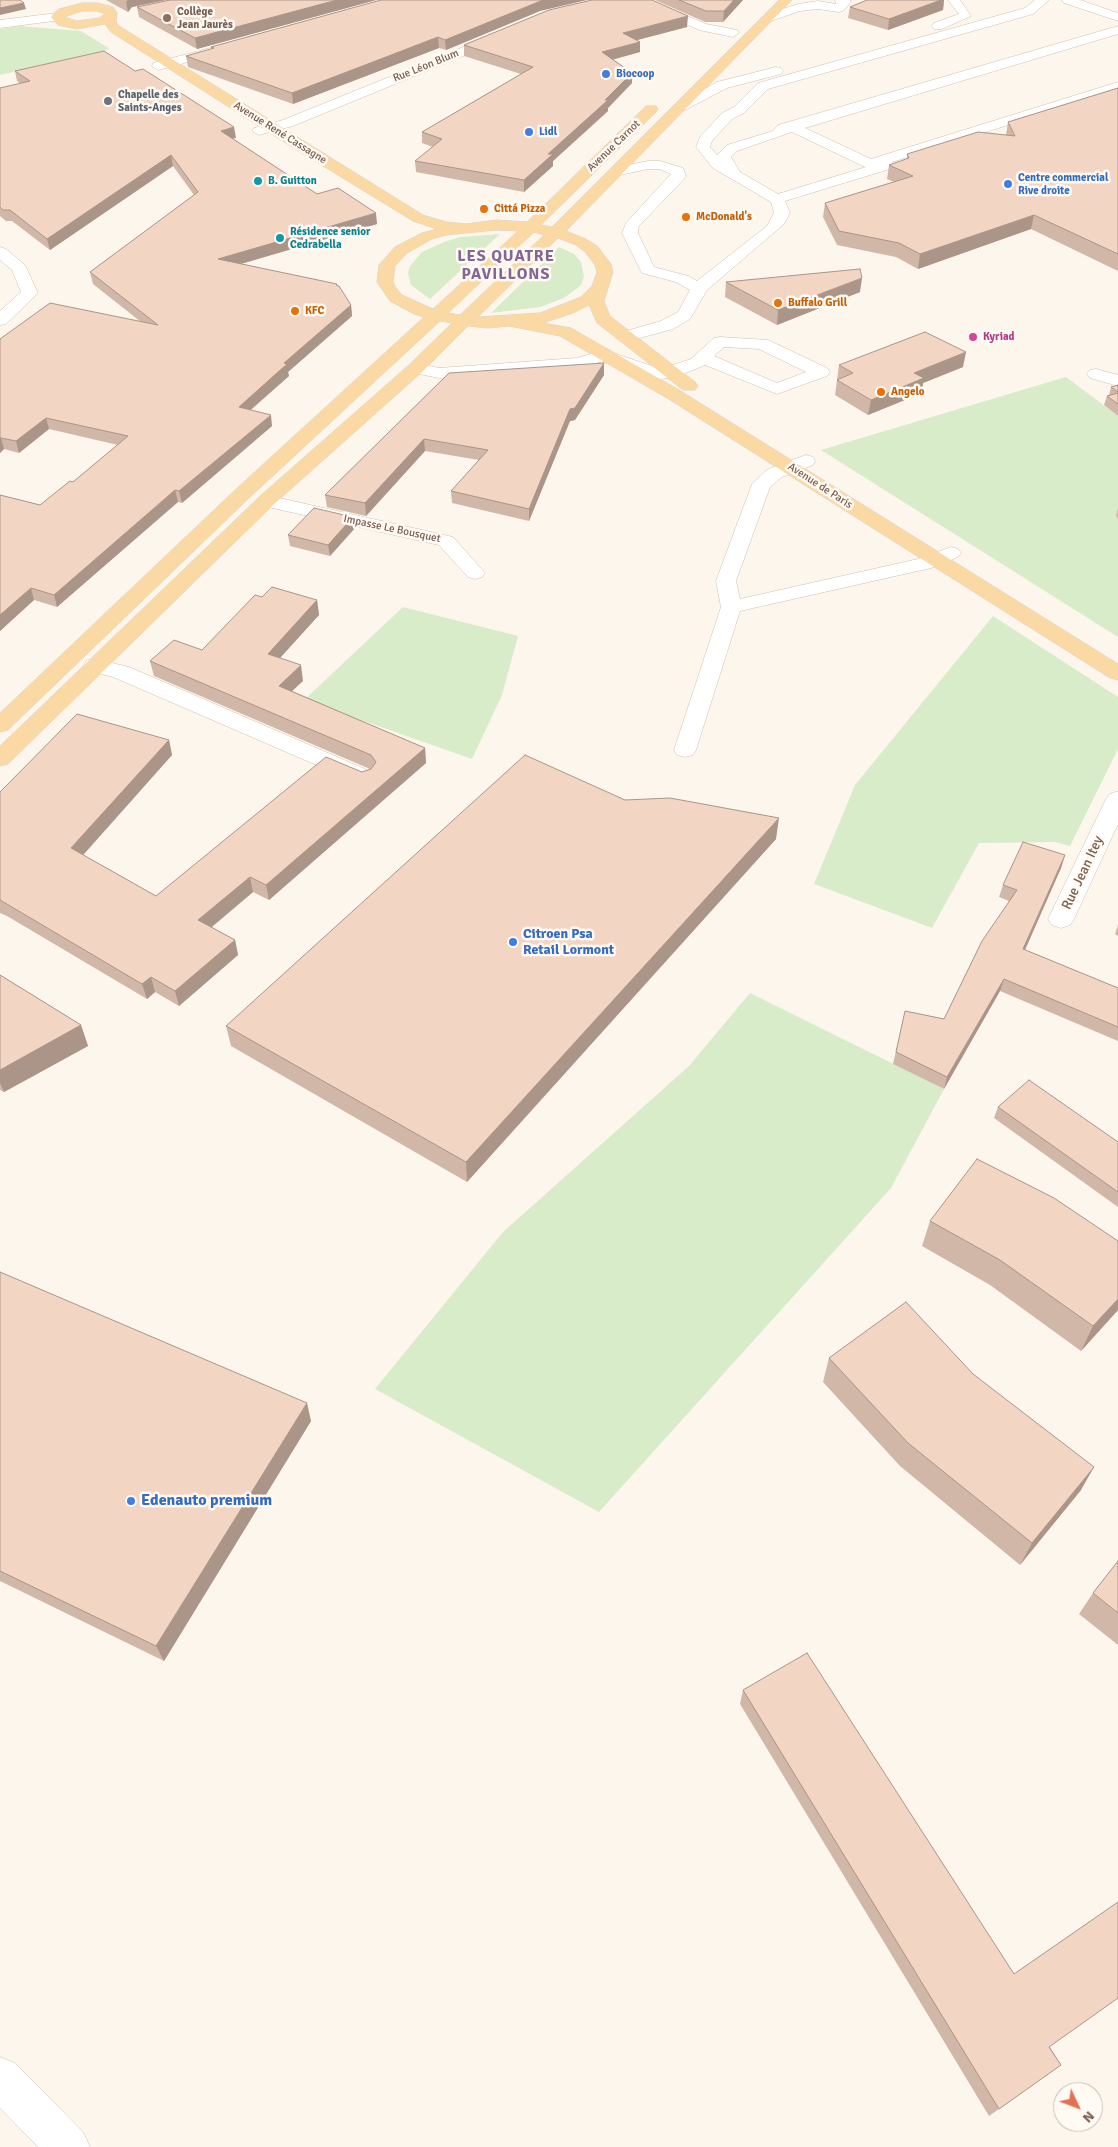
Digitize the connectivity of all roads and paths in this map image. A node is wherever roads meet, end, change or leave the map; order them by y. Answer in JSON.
{"nodes":[{"id":1,"x":640,"y":0,"type":"edge"},
{"id":2,"x":786,"y":0,"type":"edge"},
{"id":3,"x":841,"y":0,"type":"edge"},
{"id":4,"x":1043,"y":0,"type":"edge"},
{"id":5,"x":1068,"y":0,"type":"edge"},
{"id":6,"x":959,"y":2,"type":"edge"},
{"id":7,"x":1018,"y":2,"type":"dead end"},
{"id":8,"x":61,"y":8,"type":"edge"},
{"id":9,"x":1012,"y":15,"type":"junction"},
{"id":10,"x":111,"y":16,"type":"junction"},
{"id":11,"x":1118,"y":17,"type":"edge"},
{"id":12,"x":768,"y":18,"type":"junction"},
{"id":13,"x":0,"y":24,"type":"edge"},
{"id":14,"x":77,"y":25,"type":"junction"},
{"id":15,"x":736,"y":29,"type":"joint"},
{"id":16,"x":1118,"y":30,"type":"edge"},
{"id":17,"x":512,"y":31,"type":"edge"},
{"id":18,"x":234,"y":46,"type":"edge"},
{"id":19,"x":718,"y":56,"type":"junction"},
{"id":20,"x":163,"y":65,"type":"junction"},
{"id":21,"x":1118,"y":86,"type":"edge"},
{"id":22,"x":1118,"y":93,"type":"edge"},
{"id":23,"x":662,"y":99,"type":"dead end"},
{"id":24,"x":680,"y":107,"type":"junction"},
{"id":25,"x":746,"y":119,"type":"junction"},
{"id":26,"x":792,"y":127,"type":"junction"},
{"id":27,"x":265,"y":130,"type":"junction"},
{"id":28,"x":615,"y":172,"type":"junction"},
{"id":29,"x":735,"y":175,"type":"junction"},
{"id":30,"x":776,"y":199,"type":"junction"},
{"id":31,"x":529,"y":227,"type":"junction"},
{"id":32,"x":464,"y":228,"type":"junction"},
{"id":33,"x":554,"y":232,"type":"junction"},
{"id":34,"x":412,"y":243,"type":"junction"},
{"id":35,"x":0,"y":252,"type":"edge"},
{"id":36,"x":700,"y":287,"type":"junction"},
{"id":37,"x":600,"y":288,"type":"junction"},
{"id":38,"x":435,"y":316,"type":"junction"},
{"id":39,"x":0,"y":320,"type":"edge"},
{"id":40,"x":463,"y":321,"type":"junction"},
{"id":41,"x":513,"y":322,"type":"junction"},
{"id":42,"x":625,"y":337,"type":"junction"},
{"id":43,"x":604,"y":355,"type":"junction"},
{"id":44,"x":703,"y":358,"type":"junction"},
{"id":45,"x":416,"y":368,"type":"junction"},
{"id":46,"x":670,"y":373,"type":"junction"},
{"id":47,"x":1096,"y":374,"type":"dead end"},
{"id":48,"x":1118,"y":381,"type":"edge"},
{"id":49,"x":798,"y":464,"type":"junction"},
{"id":50,"x":266,"y":501,"type":"junction"},
{"id":51,"x":944,"y":556,"type":"junction"},
{"id":52,"x":475,"y":573,"type":"dead end"},
{"id":53,"x":731,"y":607,"type":"junction"},
{"id":54,"x":1118,"y":656,"type":"edge"},
{"id":55,"x":95,"y":665,"type":"junction"},
{"id":56,"x":1118,"y":673,"type":"edge"},
{"id":57,"x":0,"y":725,"type":"edge"},
{"id":58,"x":685,"y":750,"type":"dead end"},
{"id":59,"x":0,"y":759,"type":"edge"},
{"id":60,"x":364,"y":777,"type":"edge"},
{"id":61,"x":1118,"y":799,"type":"edge"},
{"id":62,"x":1061,"y":920,"type":"dead end"},
{"id":63,"x":0,"y":2078,"type":"edge"},
{"id":64,"x":68,"y":2147,"type":"edge"}],
"edges":[{"from":1,"to":15,"type":"street"},
{"from":2,"to":12,"type":"main road"},
{"from":3,"to":12,"type":"street"},
{"from":4,"to":9,"type":"street"},
{"from":5,"to":11,"type":"street"},
{"from":6,"to":24,"type":"street"},
{"from":7,"to":9,"type":"street"},
{"from":8,"to":10,"type":"main road"},
{"from":8,"to":13,"type":"street"},
{"from":8,"to":14,"type":"main road","name":"Avenue René Cassagne"},
{"from":9,"to":25,"type":"street"},
{"from":10,"to":14,"type":"main road"},
{"from":10,"to":20,"type":"main road","name":"Avenue René Cassagne"},
{"from":12,"to":19,"type":"main road"},
{"from":14,"to":20,"type":"main road","name":"Avenue René Cassagne"},
{"from":15,"to":19,"type":"main road","name":"Avenue Carnot"},
{"from":16,"to":26,"type":"street"},
{"from":17,"to":27,"type":"street","name":"Rue Léon Blum"},
{"from":18,"to":20,"type":"street"},
{"from":19,"to":24,"type":"main road","name":"Avenue Carnot"},
{"from":20,"to":27,"type":"main road","name":"Avenue René Cassagne"},
{"from":21,"to":26,"type":"street"},
{"from":22,"to":30,"type":"street"},
{"from":23,"to":31,"type":"main road","name":"Avenue Carnot"},
{"from":24,"to":28,"type":"main road","name":"Avenue Carnot"},
{"from":25,"to":26,"type":"street"},
{"from":25,"to":29,"type":"street"},
{"from":26,"to":29,"type":"street"},
{"from":27,"to":32,"type":"main road","name":"Avenue René Cassagne"},
{"from":27,"to":34,"type":"main road","name":"Avenue René Cassagne"},
{"from":28,"to":33,"type":"main road","name":"Avenue Carnot"},
{"from":28,"to":36,"type":"street"},
{"from":29,"to":30,"type":"street"},
{"from":30,"to":36,"type":"street"},
{"from":31,"to":32,"type":"main road"},
{"from":31,"to":33,"type":"main road"},
{"from":31,"to":38,"type":"main road","name":"Avenue Carnot"},
{"from":32,"to":34,"type":"main road"},
{"from":33,"to":37,"type":"main road"},
{"from":33,"to":40,"type":"main road","name":"Avenue Carnot"},
{"from":34,"to":38,"type":"main road"},
{"from":35,"to":39,"type":"street"},
{"from":36,"to":42,"type":"street"},
{"from":37,"to":41,"type":"main road"},
{"from":37,"to":42,"type":"main road","name":"Avenue de Paris"},
{"from":38,"to":40,"type":"main road"},
{"from":38,"to":57,"type":"main road","name":"Avenue Carnot"},
{"from":40,"to":41,"type":"main road"},
{"from":40,"to":45,"type":"main road","name":"Avenue Carnot"},
{"from":41,"to":43,"type":"main road","name":"Avenue de Paris"},
{"from":42,"to":46,"type":"main road","name":"Avenue de Paris"},
{"from":43,"to":45,"type":"street"},
{"from":43,"to":46,"type":"street"},
{"from":43,"to":49,"type":"main road","name":"Avenue de Paris"},
{"from":44,"to":44,"type":"street"},
{"from":44,"to":46,"type":"street"},
{"from":45,"to":50,"type":"main road","name":"Avenue Carnot"},
{"from":46,"to":49,"type":"main road","name":"Avenue de Paris"},
{"from":47,"to":48,"type":"street"},
{"from":49,"to":51,"type":"main road","name":"Avenue de Paris"},
{"from":49,"to":53,"type":"street"},
{"from":50,"to":52,"type":"street","name":"Impasse Le Bousquet"},
{"from":50,"to":55,"type":"main road","name":"Avenue Carnot"},
{"from":51,"to":53,"type":"street"},
{"from":51,"to":54,"type":"main road","name":"Avenue de Paris"},
{"from":51,"to":56,"type":"main road","name":"Avenue de Paris"},
{"from":53,"to":58,"type":"street"},
{"from":55,"to":59,"type":"main road","name":"Avenue Carnot"},
{"from":55,"to":60,"type":"street"},
{"from":61,"to":62,"type":"street","name":"Rue Jean Itey"},
{"from":63,"to":64,"type":"street"}]}
